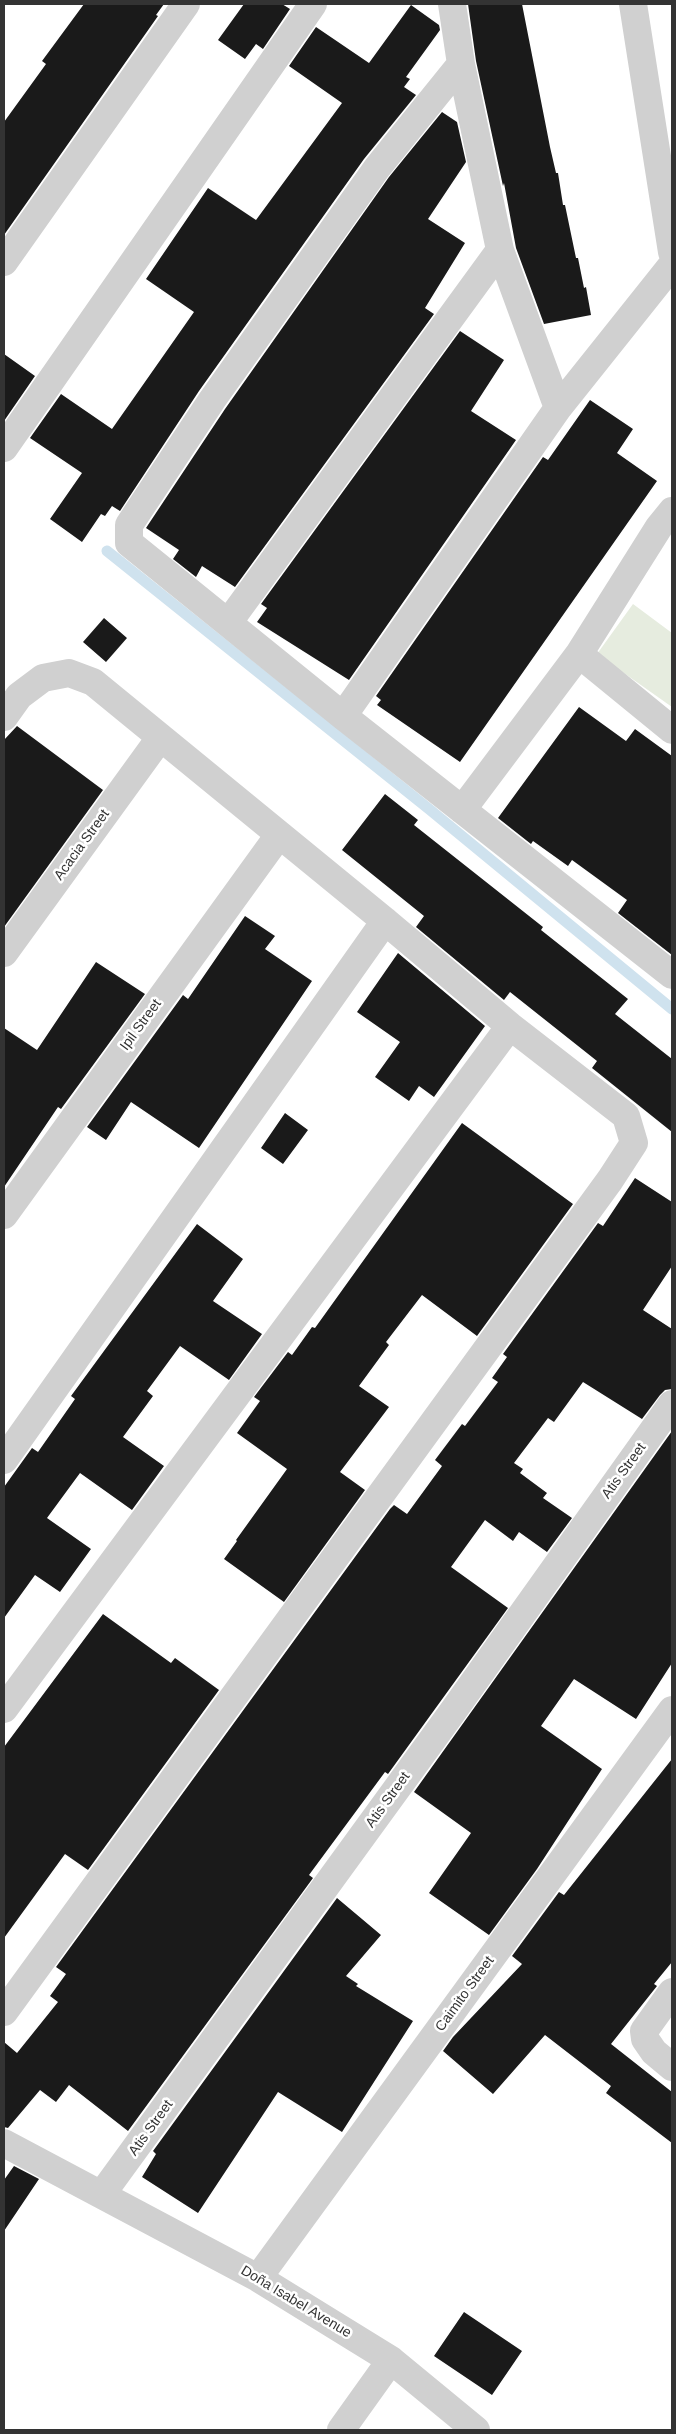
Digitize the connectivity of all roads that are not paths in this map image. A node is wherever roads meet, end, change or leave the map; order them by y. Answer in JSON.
{"nodes":[{"id":1,"x":186,"y":4,"type":"edge"},
{"id":2,"x":313,"y":4,"type":"edge"},
{"id":3,"x":452,"y":4,"type":"edge"},
{"id":4,"x":633,"y":4,"type":"edge"},
{"id":5,"x":461,"y":64,"type":"junction"},
{"id":6,"x":500,"y":250,"type":"junction"},
{"id":7,"x":672,"y":252,"type":"edge"},
{"id":8,"x":4,"y":262,"type":"edge"},
{"id":9,"x":672,"y":265,"type":"edge"},
{"id":10,"x":558,"y":408,"type":"junction"},
{"id":11,"x":4,"y":448,"type":"edge"},
{"id":12,"x":672,"y":511,"type":"edge"},
{"id":13,"x":228,"y":623,"type":"junction"},
{"id":14,"x":579,"y":654,"type":"junction"},
{"id":15,"x":343,"y":716,"type":"junction"},
{"id":16,"x":4,"y":717,"type":"edge"},
{"id":17,"x":672,"y":730,"type":"edge"},
{"id":18,"x":160,"y":738,"type":"junction"},
{"id":19,"x":462,"y":810,"type":"junction"},
{"id":20,"x":279,"y":835,"type":"junction"},
{"id":21,"x":385,"y":921,"type":"junction"},
{"id":22,"x":4,"y":953,"type":"edge"},
{"id":23,"x":672,"y":975,"type":"edge"},
{"id":24,"x":510,"y":1026,"type":"junction"},
{"id":25,"x":4,"y":1215,"type":"edge"},
{"id":26,"x":672,"y":1404,"type":"edge"},
{"id":27,"x":4,"y":1460,"type":"edge"},
{"id":28,"x":4,"y":1709,"type":"edge"},
{"id":29,"x":672,"y":1710,"type":"edge"},
{"id":30,"x":672,"y":1992,"type":"edge"},
{"id":31,"x":4,"y":2012,"type":"edge"},
{"id":32,"x":672,"y":2067,"type":"edge"},
{"id":33,"x":4,"y":2143,"type":"edge"},
{"id":34,"x":102,"y":2194,"type":"junction"},
{"id":35,"x":258,"y":2278,"type":"junction"},
{"id":36,"x":390,"y":2360,"type":"junction"},
{"id":37,"x":340,"y":2430,"type":"edge"},
{"id":38,"x":476,"y":2430,"type":"edge"}],
"edges":[{"from":1,"to":8,"type":"street"},
{"from":2,"to":11,"type":"street"},
{"from":3,"to":5,"type":"street"},
{"from":4,"to":7,"type":"street"},
{"from":5,"to":6,"type":"street"},
{"from":5,"to":13,"type":"street"},
{"from":6,"to":10,"type":"street"},
{"from":6,"to":13,"type":"street"},
{"from":9,"to":10,"type":"street"},
{"from":10,"to":15,"type":"street"},
{"from":12,"to":14,"type":"street"},
{"from":13,"to":15,"type":"street"},
{"from":14,"to":17,"type":"street"},
{"from":14,"to":19,"type":"street"},
{"from":15,"to":19,"type":"street"},
{"from":16,"to":18,"type":"street"},
{"from":18,"to":20,"type":"street"},
{"from":18,"to":22,"type":"street","name":"Acacia Street"},
{"from":19,"to":23,"type":"street"},
{"from":20,"to":21,"type":"street"},
{"from":20,"to":25,"type":"street","name":"Ipil Street"},
{"from":21,"to":24,"type":"street"},
{"from":21,"to":27,"type":"street"},
{"from":24,"to":28,"type":"street"},
{"from":24,"to":31,"type":"street"},
{"from":26,"to":34,"type":"street","name":"Atis Street"},
{"from":29,"to":35,"type":"street","name":"Caimito Street"},
{"from":30,"to":32,"type":"street"},
{"from":33,"to":34,"type":"street","name":"Doña Isabel Avenue"},
{"from":34,"to":35,"type":"street","name":"Doña Isabel Avenue"},
{"from":35,"to":36,"type":"street","name":"Doña Isabel Avenue"},
{"from":36,"to":37,"type":"street"},
{"from":36,"to":38,"type":"street","name":"Doña Isabel Avenue"}]}
